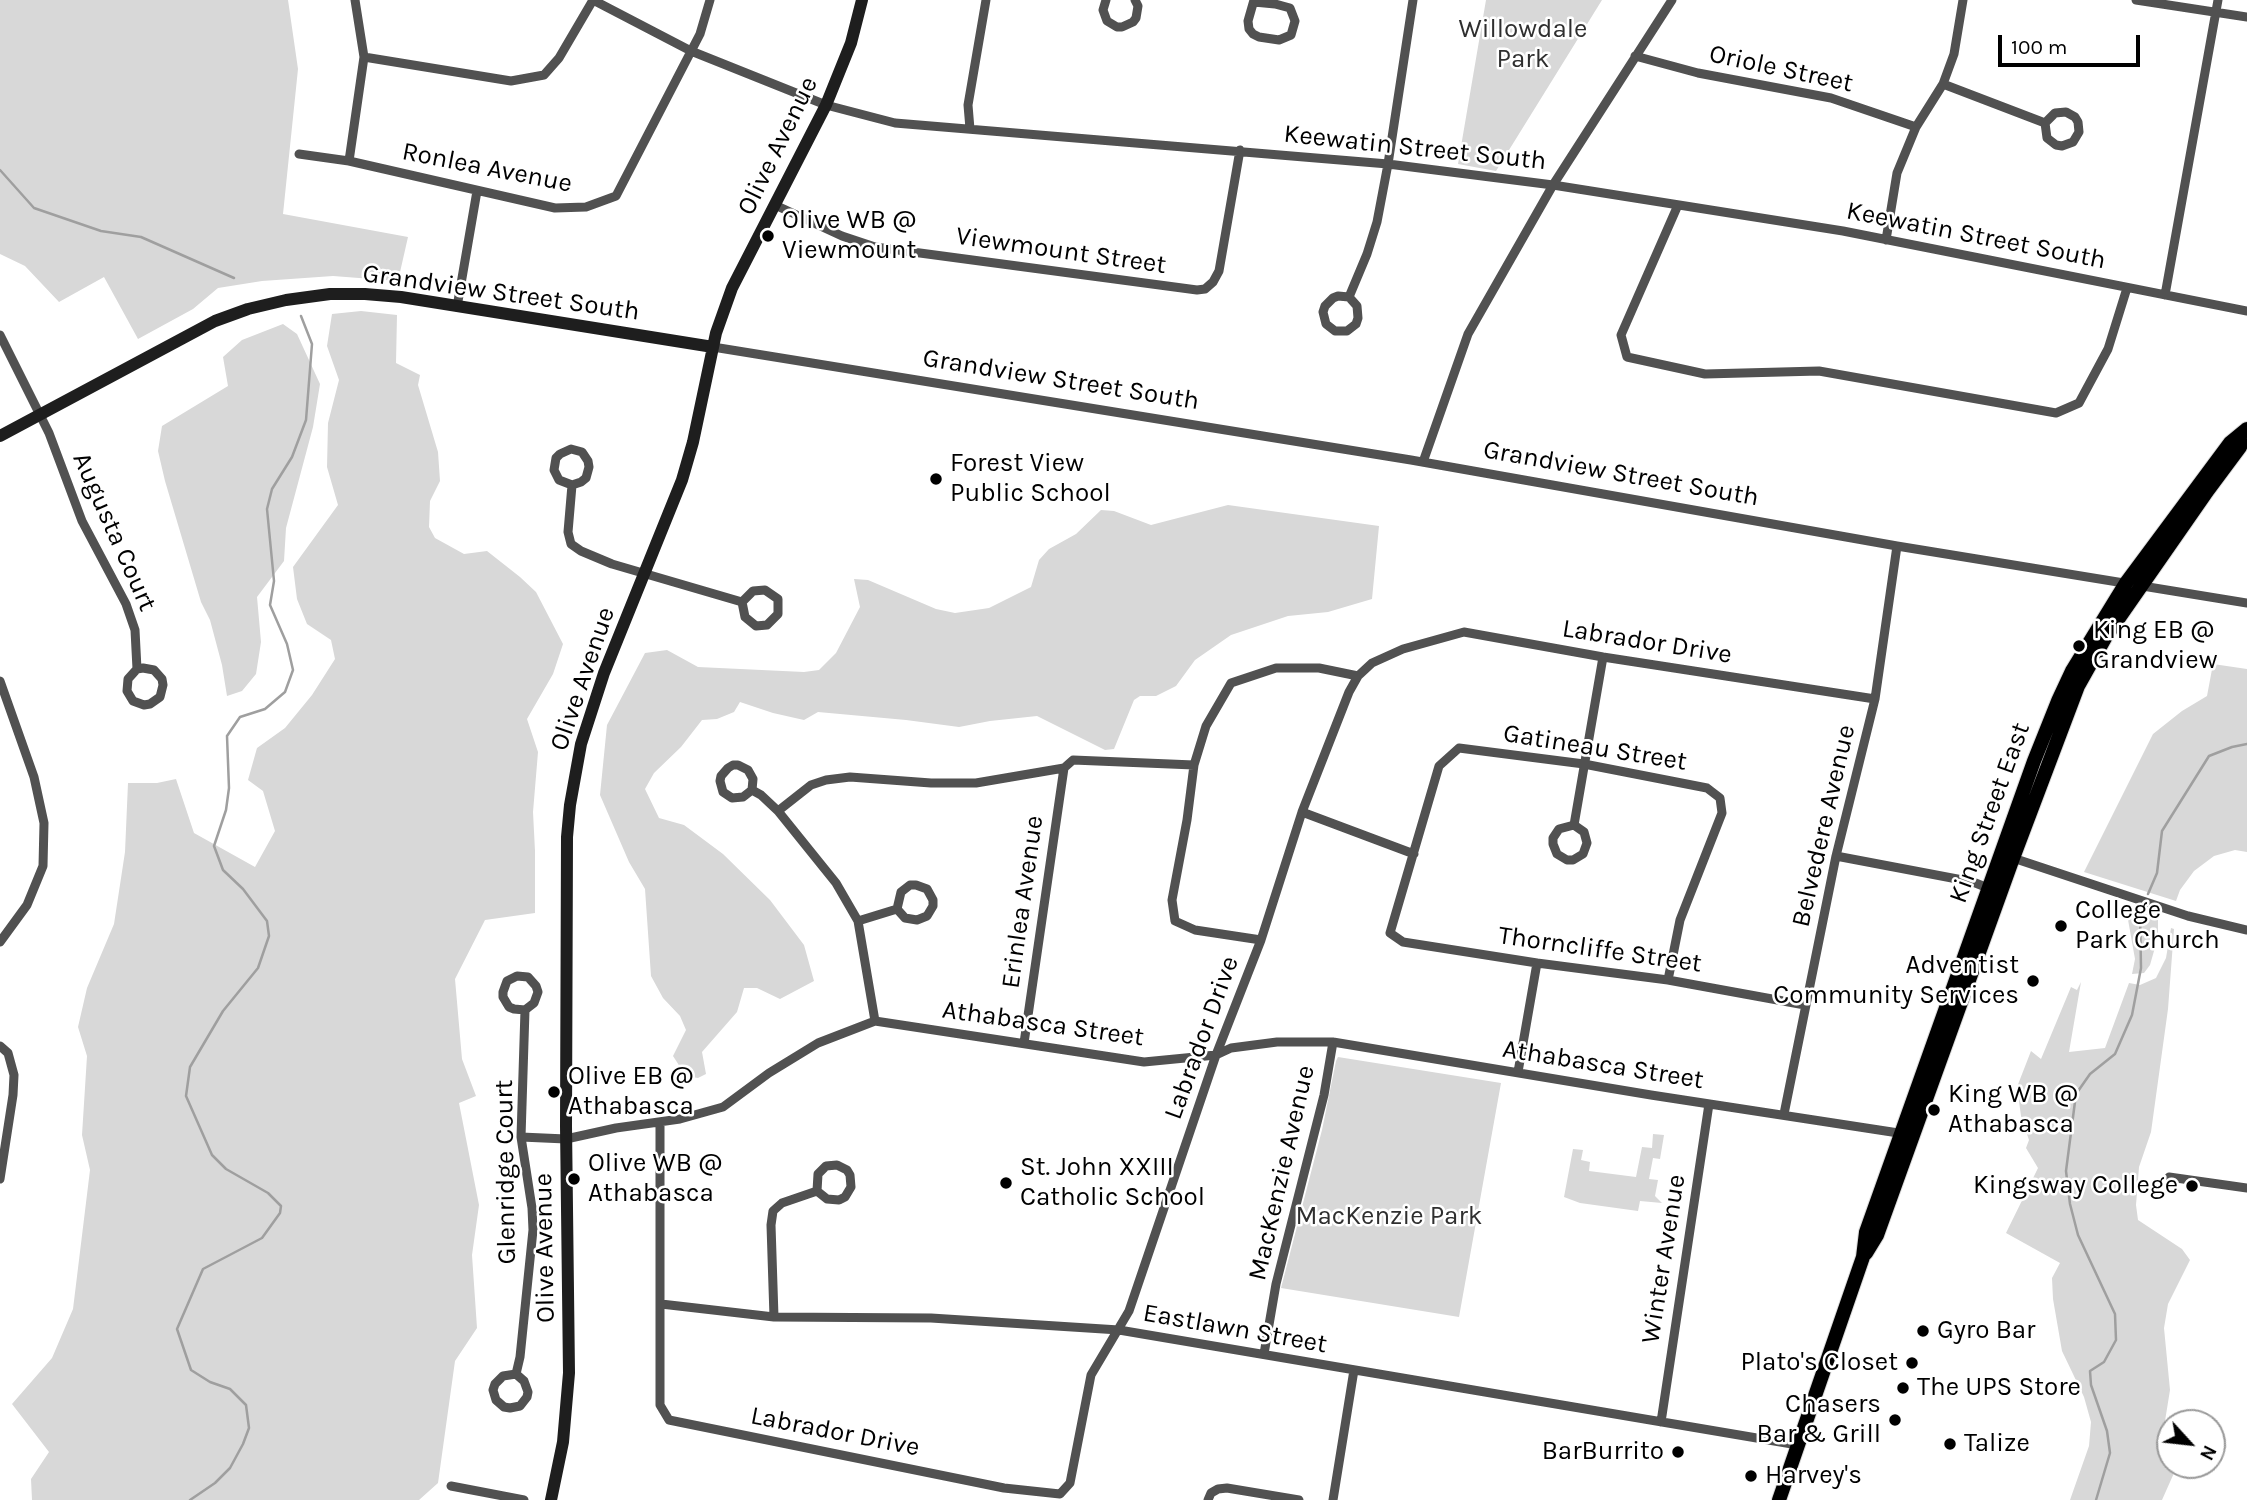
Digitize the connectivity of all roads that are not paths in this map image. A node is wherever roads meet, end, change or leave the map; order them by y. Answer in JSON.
{"nodes":[{"id":1,"x":355,"y":0,"type":"edge"},
{"id":2,"x":593,"y":0,"type":"edge"},
{"id":3,"x":710,"y":0,"type":"edge"},
{"id":4,"x":862,"y":0,"type":"edge"},
{"id":5,"x":986,"y":0,"type":"edge"},
{"id":6,"x":1105,"y":0,"type":"edge"},
{"id":7,"x":1135,"y":0,"type":"edge"},
{"id":8,"x":1413,"y":0,"type":"edge"},
{"id":9,"x":1672,"y":0,"type":"edge"},
{"id":10,"x":1964,"y":0,"type":"edge"},
{"id":11,"x":2136,"y":0,"type":"edge"},
{"id":12,"x":2218,"y":0,"type":"edge"},
{"id":13,"x":1254,"y":1,"type":"edge"},
{"id":14,"x":2216,"y":12,"type":"junction"},
{"id":15,"x":2247,"y":17,"type":"edge"},
{"id":16,"x":691,"y":51,"type":"junction"},
{"id":17,"x":1635,"y":56,"type":"junction"},
{"id":18,"x":364,"y":57,"type":"junction"},
{"id":19,"x":1943,"y":84,"type":"junction"},
{"id":20,"x":826,"y":105,"type":"junction"},
{"id":21,"x":2045,"y":123,"type":"dead end"},
{"id":22,"x":1916,"y":127,"type":"junction"},
{"id":23,"x":970,"y":129,"type":"junction"},
{"id":24,"x":1240,"y":150,"type":"junction"},
{"id":25,"x":299,"y":154,"type":"dead end"},
{"id":26,"x":349,"y":160,"type":"junction"},
{"id":27,"x":1388,"y":164,"type":"junction"},
{"id":28,"x":1553,"y":185,"type":"junction"},
{"id":29,"x":477,"y":191,"type":"junction"},
{"id":30,"x":775,"y":205,"type":"junction"},
{"id":31,"x":1678,"y":205,"type":"junction"},
{"id":32,"x":1886,"y":240,"type":"junction"},
{"id":33,"x":2127,"y":288,"type":"junction"},
{"id":34,"x":2165,"y":295,"type":"junction"},
{"id":35,"x":1349,"y":298,"type":"junction"},
{"id":36,"x":457,"y":307,"type":"junction"},
{"id":37,"x":2247,"y":311,"type":"edge"},
{"id":38,"x":0,"y":335,"type":"edge"},
{"id":39,"x":713,"y":347,"type":"junction"},
{"id":40,"x":40,"y":415,"type":"junction"},
{"id":41,"x":2247,"y":430,"type":"edge"},
{"id":42,"x":0,"y":436,"type":"edge"},
{"id":43,"x":1423,"y":462,"type":"junction"},
{"id":44,"x":572,"y":485,"type":"junction"},
{"id":45,"x":1897,"y":546,"type":"junction"},
{"id":46,"x":645,"y":573,"type":"junction"},
{"id":47,"x":2133,"y":584,"type":"junction"},
{"id":48,"x":742,"y":603,"type":"junction"},
{"id":49,"x":2247,"y":603,"type":"edge"},
{"id":50,"x":1603,"y":657,"type":"junction"},
{"id":51,"x":137,"y":669,"type":"junction"},
{"id":52,"x":1357,"y":676,"type":"junction"},
{"id":53,"x":0,"y":681,"type":"edge"},
{"id":54,"x":1875,"y":699,"type":"junction"},
{"id":55,"x":3,"y":702,"type":"edge"},
{"id":56,"x":1584,"y":764,"type":"junction"},
{"id":57,"x":1194,"y":765,"type":"junction"},
{"id":58,"x":1064,"y":768,"type":"junction"},
{"id":59,"x":752,"y":790,"type":"dead end"},
{"id":60,"x":778,"y":811,"type":"junction"},
{"id":61,"x":1302,"y":812,"type":"junction"},
{"id":62,"x":1574,"y":825,"type":"dead end"},
{"id":63,"x":1414,"y":854,"type":"junction"},
{"id":64,"x":1836,"y":856,"type":"junction"},
{"id":65,"x":2007,"y":856,"type":"junction"},
{"id":66,"x":1995,"y":891,"type":"junction"},
{"id":67,"x":897,"y":909,"type":"junction"},
{"id":68,"x":858,"y":921,"type":"junction"},
{"id":69,"x":2247,"y":930,"type":"edge"},
{"id":70,"x":1261,"y":940,"type":"junction"},
{"id":71,"x":0,"y":942,"type":"edge"},
{"id":72,"x":1537,"y":963,"type":"junction"},
{"id":73,"x":1668,"y":980,"type":"junction"},
{"id":74,"x":1805,"y":1005,"type":"junction"},
{"id":75,"x":525,"y":1010,"type":"dead end"},
{"id":76,"x":875,"y":1021,"type":"junction"},
{"id":77,"x":1333,"y":1042,"type":"junction"},
{"id":78,"x":1024,"y":1043,"type":"junction"},
{"id":79,"x":0,"y":1046,"type":"edge"},
{"id":80,"x":1216,"y":1055,"type":"junction"},
{"id":81,"x":1518,"y":1073,"type":"junction"},
{"id":82,"x":1709,"y":1104,"type":"junction"},
{"id":83,"x":1784,"y":1114,"type":"junction"},
{"id":84,"x":660,"y":1122,"type":"junction"},
{"id":85,"x":1908,"y":1134,"type":"junction"},
{"id":86,"x":520,"y":1137,"type":"junction"},
{"id":87,"x":566,"y":1139,"type":"junction"},
{"id":88,"x":2169,"y":1177,"type":"dead end"},
{"id":89,"x":0,"y":1179,"type":"edge"},
{"id":90,"x":2247,"y":1188,"type":"edge"},
{"id":91,"x":817,"y":1191,"type":"junction"},
{"id":92,"x":661,"y":1304,"type":"junction"},
{"id":93,"x":774,"y":1317,"type":"junction"},
{"id":94,"x":1119,"y":1330,"type":"junction"},
{"id":95,"x":1264,"y":1354,"type":"junction"},
{"id":96,"x":1354,"y":1370,"type":"junction"},
{"id":97,"x":516,"y":1374,"type":"dead end"},
{"id":98,"x":1661,"y":1422,"type":"junction"},
{"id":99,"x":1798,"y":1445,"type":"junction"},
{"id":100,"x":451,"y":1486,"type":"dead end"},
{"id":101,"x":524,"y":1500,"type":"edge"},
{"id":102,"x":551,"y":1500,"type":"edge"},
{"id":103,"x":1208,"y":1500,"type":"edge"},
{"id":104,"x":1299,"y":1500,"type":"edge"},
{"id":105,"x":1333,"y":1500,"type":"edge"},
{"id":106,"x":1779,"y":1500,"type":"edge"}],
"edges":[{"from":1,"to":18,"type":"street"},
{"from":2,"to":16,"type":"street","name":"Keewatin Street South"},
{"from":2,"to":18,"type":"street"},
{"from":3,"to":16,"type":"street","name":"Ronlea Avenue"},
{"from":4,"to":20,"type":"main road","name":"Olive Avenue"},
{"from":5,"to":23,"type":"street"},
{"from":6,"to":7,"type":"street"},
{"from":8,"to":27,"type":"street"},
{"from":9,"to":17,"type":"street"},
{"from":10,"to":19,"type":"street"},
{"from":11,"to":14,"type":"street"},
{"from":12,"to":14,"type":"street"},
{"from":13,"to":13,"type":"street"},
{"from":14,"to":15,"type":"street"},
{"from":14,"to":34,"type":"street"},
{"from":16,"to":20,"type":"street","name":"Keewatin Street South"},
{"from":16,"to":29,"type":"street","name":"Ronlea Avenue"},
{"from":17,"to":22,"type":"street","name":"Oriole Street"},
{"from":17,"to":28,"type":"street"},
{"from":18,"to":26,"type":"street"},
{"from":19,"to":21,"type":"street"},
{"from":19,"to":22,"type":"street"},
{"from":20,"to":23,"type":"street","name":"Keewatin Street South"},
{"from":20,"to":30,"type":"main road","name":"Olive Avenue"},
{"from":22,"to":32,"type":"street"},
{"from":23,"to":24,"type":"street","name":"Keewatin Street South"},
{"from":24,"to":27,"type":"street","name":"Keewatin Street South"},
{"from":24,"to":30,"type":"street","name":"Viewmount Street"},
{"from":25,"to":26,"type":"street","name":"Ronlea Avenue"},
{"from":26,"to":29,"type":"street","name":"Ronlea Avenue"},
{"from":27,"to":28,"type":"street","name":"Keewatin Street South"},
{"from":27,"to":35,"type":"street"},
{"from":28,"to":31,"type":"street","name":"Keewatin Street South"},
{"from":28,"to":43,"type":"street"},
{"from":29,"to":36,"type":"street"},
{"from":30,"to":39,"type":"main road","name":"Olive Avenue"},
{"from":31,"to":32,"type":"street","name":"Keewatin Street South"},
{"from":31,"to":33,"type":"street"},
{"from":32,"to":33,"type":"street","name":"Keewatin Street South"},
{"from":33,"to":34,"type":"street","name":"Keewatin Street South"},
{"from":34,"to":37,"type":"street","name":"Keewatin Street South"},
{"from":35,"to":35,"type":"street"},
{"from":36,"to":39,"type":"main road","name":"Grandview Street South"},
{"from":36,"to":40,"type":"main road","name":"Grandview Street South"},
{"from":38,"to":40,"type":"street","name":"Augusta Court"},
{"from":39,"to":43,"type":"street","name":"Grandview Street South"},
{"from":39,"to":46,"type":"main road","name":"Olive Avenue"},
{"from":40,"to":42,"type":"main road","name":"Grandview Street South"},
{"from":40,"to":51,"type":"street","name":"Augusta Court"},
{"from":41,"to":47,"type":"main road","name":"King Street East"},
{"from":43,"to":45,"type":"street","name":"Grandview Street South"},
{"from":44,"to":44,"type":"street"},
{"from":44,"to":46,"type":"street"},
{"from":45,"to":47,"type":"street","name":"Grandview Street South"},
{"from":45,"to":54,"type":"street","name":"Belvedere Avenue"},
{"from":46,"to":48,"type":"street"},
{"from":46,"to":87,"type":"main road","name":"Olive Avenue"},
{"from":47,"to":49,"type":"street","name":"Grandview Street South"},
{"from":47,"to":65,"type":"main road","name":"King Street East"},
{"from":48,"to":48,"type":"street"},
{"from":50,"to":52,"type":"street","name":"Labrador Drive"},
{"from":50,"to":54,"type":"street","name":"Labrador Drive"},
{"from":50,"to":56,"type":"street"},
{"from":51,"to":51,"type":"street","name":"Augusta Court"},
{"from":52,"to":57,"type":"street"},
{"from":52,"to":61,"type":"street","name":"Labrador Drive"},
{"from":53,"to":55,"type":"street"},
{"from":54,"to":64,"type":"street","name":"Belvedere Avenue"},
{"from":55,"to":71,"type":"street"},
{"from":56,"to":62,"type":"street"},
{"from":56,"to":63,"type":"street","name":"Gatineau Street"},
{"from":56,"to":73,"type":"street","name":"Gatineau Street"},
{"from":57,"to":58,"type":"street"},
{"from":57,"to":70,"type":"street"},
{"from":58,"to":60,"type":"street"},
{"from":58,"to":78,"type":"street","name":"Erinlea Avenue"},
{"from":59,"to":60,"type":"street"},
{"from":60,"to":68,"type":"street"},
{"from":61,"to":63,"type":"street"},
{"from":61,"to":70,"type":"street","name":"Labrador Drive"},
{"from":63,"to":72,"type":"street","name":"Thorncliffe Street"},
{"from":64,"to":66,"type":"street"},
{"from":64,"to":74,"type":"street","name":"Belvedere Avenue"},
{"from":65,"to":66,"type":"main road","name":"King Street East"},
{"from":65,"to":69,"type":"street"},
{"from":66,"to":85,"type":"main road","name":"King Street East"},
{"from":67,"to":67,"type":"street"},
{"from":67,"to":68,"type":"street"},
{"from":68,"to":76,"type":"street"},
{"from":70,"to":80,"type":"street","name":"Labrador Drive"},
{"from":72,"to":73,"type":"street","name":"Thorncliffe Street"},
{"from":72,"to":81,"type":"street"},
{"from":73,"to":74,"type":"street","name":"Thorncliffe Street"},
{"from":74,"to":83,"type":"street","name":"Belvedere Avenue"},
{"from":75,"to":86,"type":"street","name":"Glenridge Court"},
{"from":76,"to":78,"type":"street","name":"Athabasca Street"},
{"from":76,"to":84,"type":"street","name":"Athabasca Street"},
{"from":77,"to":80,"type":"street","name":"Athabasca Street"},
{"from":77,"to":81,"type":"street","name":"Athabasca Street"},
{"from":77,"to":95,"type":"street","name":"MacKenzie Avenue"},
{"from":78,"to":80,"type":"street","name":"Athabasca Street"},
{"from":79,"to":89,"type":"street"},
{"from":80,"to":94,"type":"street","name":"Labrador Drive"},
{"from":81,"to":82,"type":"street","name":"Athabasca Street"},
{"from":82,"to":83,"type":"street","name":"Athabasca Street"},
{"from":82,"to":98,"type":"street","name":"Winter Avenue"},
{"from":83,"to":85,"type":"street","name":"Athabasca Street"},
{"from":84,"to":87,"type":"street","name":"Athabasca Street"},
{"from":84,"to":92,"type":"street","name":"Labrador Drive"},
{"from":85,"to":99,"type":"main road","name":"King Street East"},
{"from":86,"to":87,"type":"street","name":"Athabasca Street"},
{"from":86,"to":97,"type":"street","name":"Glenridge Court"},
{"from":87,"to":102,"type":"main road","name":"Olive Avenue"},
{"from":88,"to":90,"type":"street"},
{"from":91,"to":91,"type":"street"},
{"from":91,"to":93,"type":"street"},
{"from":92,"to":93,"type":"street","name":"Eastlawn Street"},
{"from":92,"to":94,"type":"street","name":"Labrador Drive"},
{"from":93,"to":94,"type":"street","name":"Eastlawn Street"},
{"from":94,"to":95,"type":"street","name":"Eastlawn Street"},
{"from":95,"to":96,"type":"street","name":"Eastlawn Street"},
{"from":96,"to":98,"type":"street","name":"Eastlawn Street"},
{"from":96,"to":105,"type":"street"},
{"from":98,"to":99,"type":"street","name":"Eastlawn Street"},
{"from":99,"to":106,"type":"main road","name":"King Street East"},
{"from":100,"to":101,"type":"street"},
{"from":103,"to":104,"type":"street"}]}
